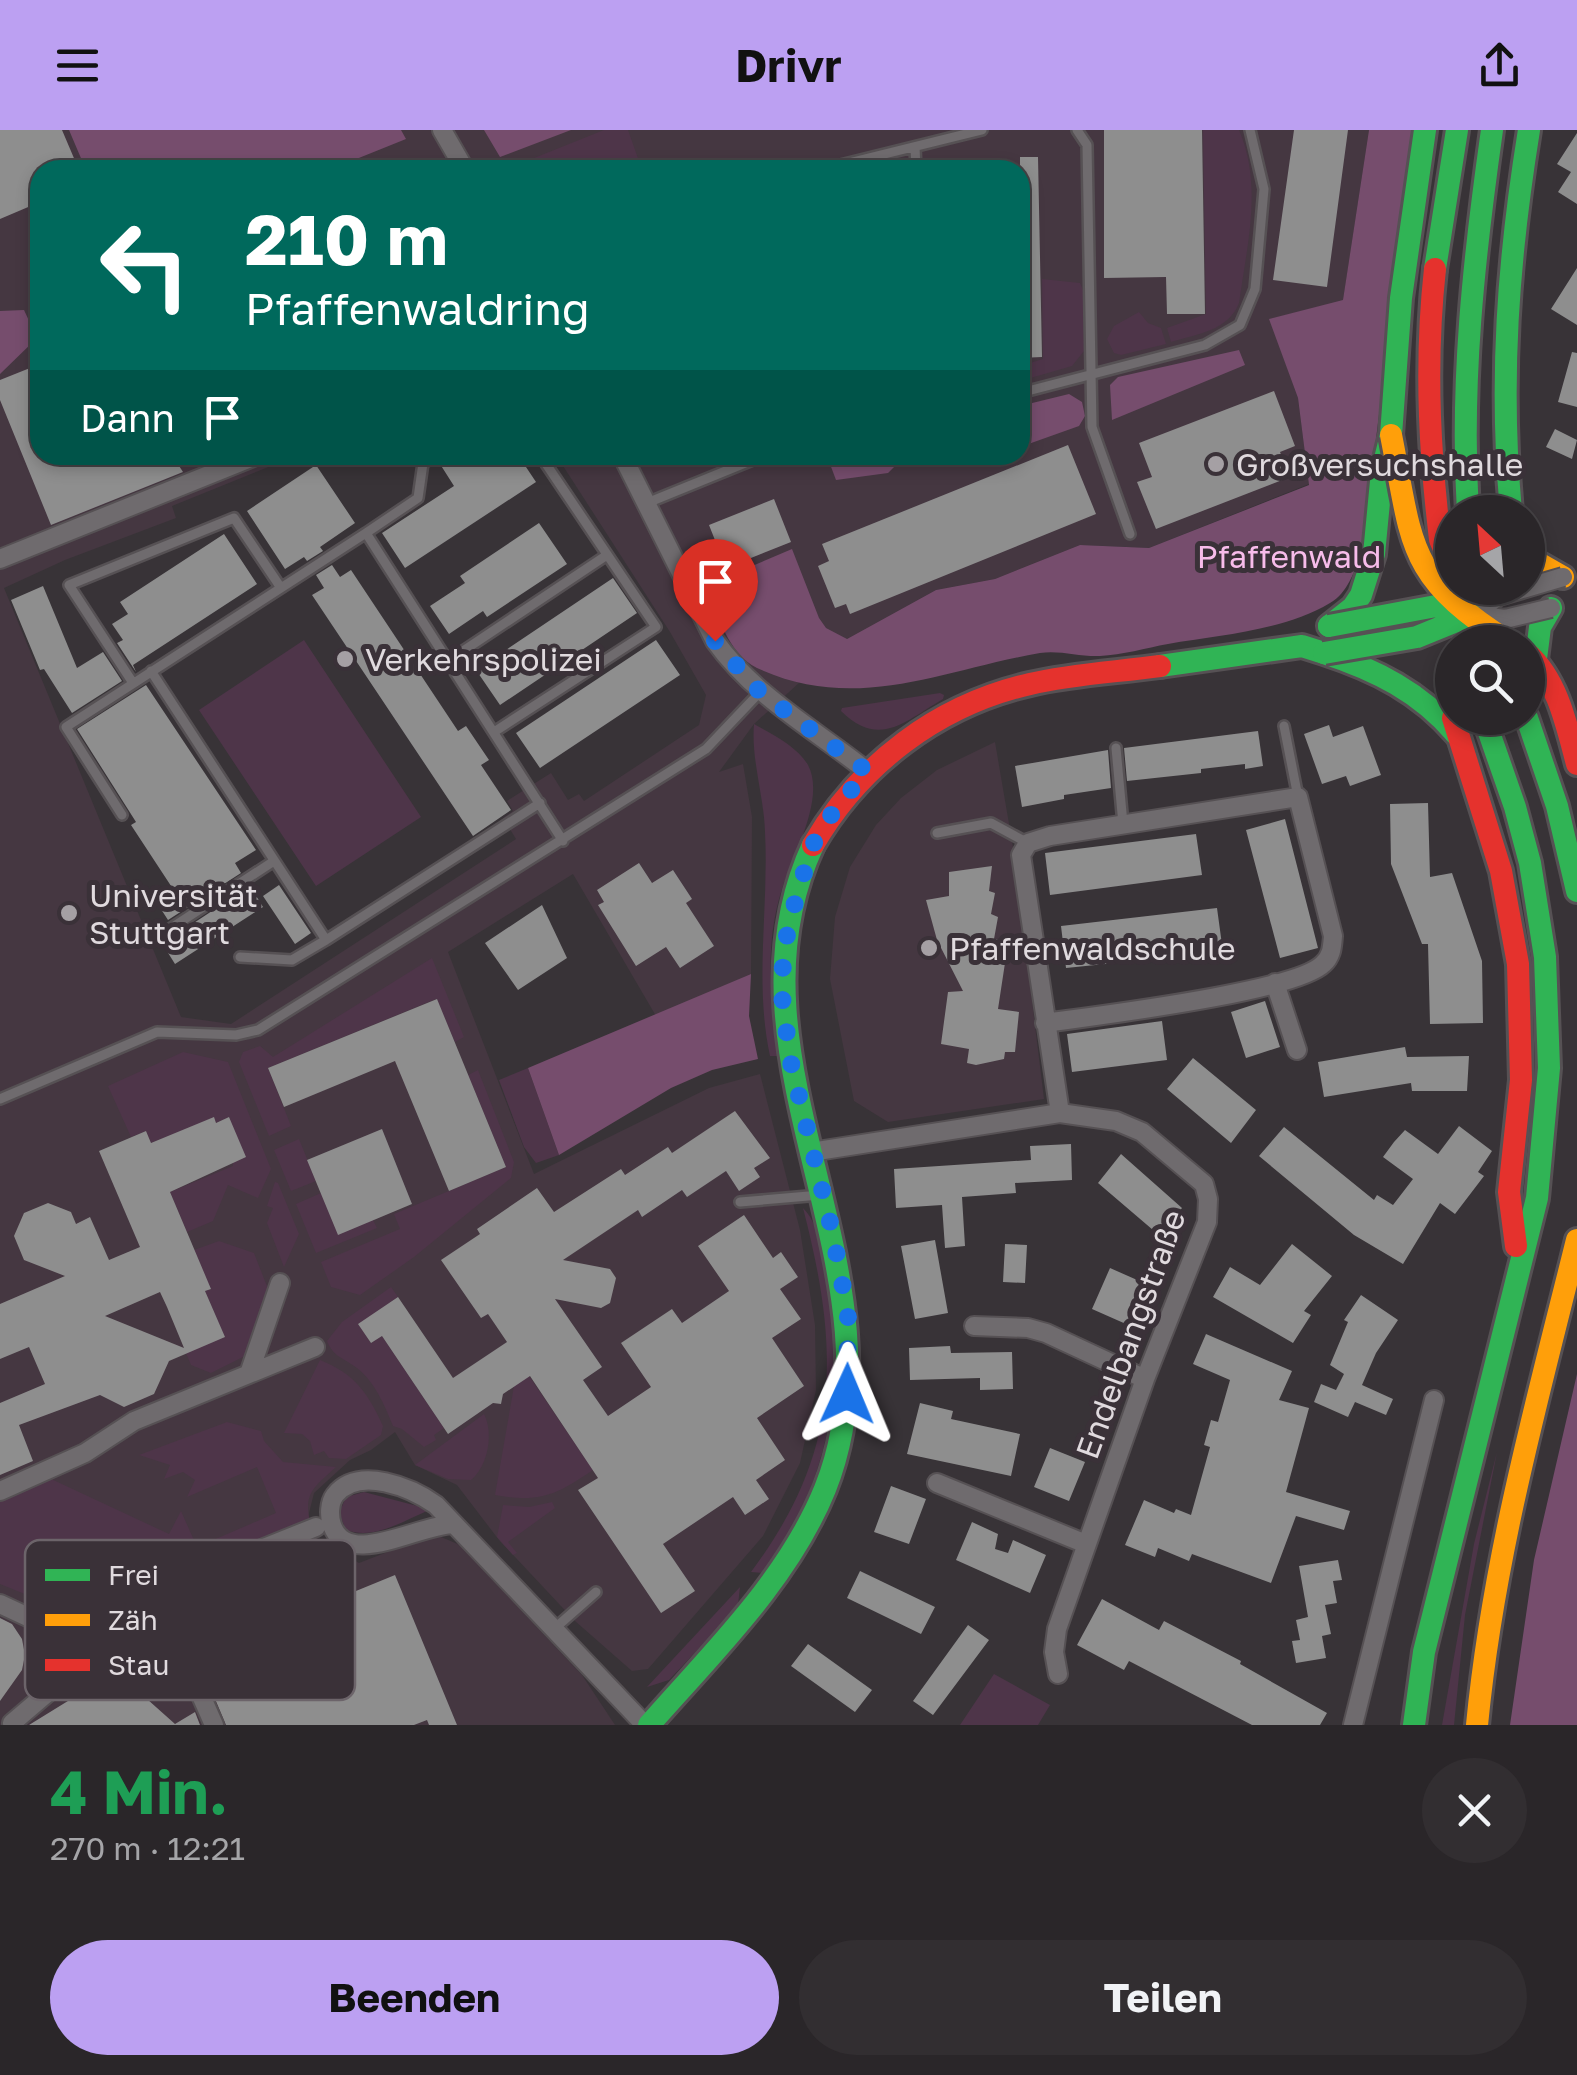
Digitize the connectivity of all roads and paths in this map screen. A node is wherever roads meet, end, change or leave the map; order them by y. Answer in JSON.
{"nodes":[{"id":1,"x":442,"y":130,"type":"edge"},
{"id":2,"x":982,"y":130,"type":"edge"},
{"id":3,"x":1077,"y":130,"type":"edge"},
{"id":4,"x":1250,"y":130,"type":"edge"},
{"id":5,"x":1457,"y":130,"type":"edge"},
{"id":6,"x":1492,"y":130,"type":"edge"},
{"id":7,"x":1529,"y":130,"type":"edge"},
{"id":8,"x":1423,"y":141,"type":"edge"},
{"id":9,"x":915,"y":147,"type":"junction"},
{"id":10,"x":460,"y":160,"type":"edge"},
{"id":11,"x":861,"y":160,"type":"edge"},
{"id":12,"x":916,"y":160,"type":"edge"},
{"id":13,"x":1089,"y":374,"type":"junction"},
{"id":14,"x":1030,"y":389,"type":"edge"},
{"id":15,"x":1391,"y":435,"type":"junction"},
{"id":16,"x":233,"y":465,"type":"edge"},
{"id":17,"x":423,"y":465,"type":"edge"},
{"id":18,"x":547,"y":465,"type":"edge"},
{"id":19,"x":627,"y":465,"type":"edge"},
{"id":20,"x":740,"y":465,"type":"edge"},
{"id":21,"x":1467,"y":495,"type":"edge"},
{"id":22,"x":1510,"y":495,"type":"edge"},
{"id":23,"x":1435,"y":498,"type":"edge"},
{"id":24,"x":647,"y":503,"type":"junction"},
{"id":25,"x":366,"y":533,"type":"junction"},
{"id":26,"x":1130,"y":534,"type":"dead end"},
{"id":27,"x":607,"y":555,"type":"junction"},
{"id":28,"x":0,"y":559,"type":"edge"},
{"id":29,"x":1545,"y":565,"type":"edge"},
{"id":30,"x":1570,"y":576,"type":"edge"},
{"id":31,"x":281,"y":588,"type":"junction"},
{"id":32,"x":1477,"y":605,"type":"edge"},
{"id":33,"x":1561,"y":606,"type":"joint"},
{"id":34,"x":1471,"y":615,"type":"junction"},
{"id":35,"x":1469,"y":625,"type":"edge"},
{"id":36,"x":1485,"y":625,"type":"edge"},
{"id":37,"x":1542,"y":625,"type":"edge"},
{"id":38,"x":1330,"y":626,"type":"junction"},
{"id":39,"x":1313,"y":649,"type":"junction"},
{"id":40,"x":448,"y":660,"type":"junction"},
{"id":41,"x":152,"y":672,"type":"junction"},
{"id":42,"x":1545,"y":681,"type":"edge"},
{"id":43,"x":133,"y":683,"type":"junction"},
{"id":44,"x":760,"y":692,"type":"junction"},
{"id":45,"x":1435,"y":711,"type":"edge"},
{"id":46,"x":1284,"y":726,"type":"dead end"},
{"id":47,"x":494,"y":732,"type":"junction"},
{"id":48,"x":1459,"y":735,"type":"edge"},
{"id":49,"x":1490,"y":735,"type":"edge"},
{"id":50,"x":1533,"y":735,"type":"edge"},
{"id":51,"x":1116,"y":748,"type":"dead end"},
{"id":52,"x":1577,"y":764,"type":"edge"},
{"id":53,"x":868,"y":772,"type":"junction"},
{"id":54,"x":1298,"y":797,"type":"junction"},
{"id":55,"x":540,"y":804,"type":"junction"},
{"id":56,"x":1515,"y":808,"type":"junction"},
{"id":57,"x":122,"y":815,"type":"dead end"},
{"id":58,"x":1123,"y":824,"type":"junction"},
{"id":59,"x":937,"y":833,"type":"dead end"},
{"id":60,"x":563,"y":841,"type":"junction"},
{"id":61,"x":1028,"y":843,"type":"junction"},
{"id":62,"x":274,"y":861,"type":"junction"},
{"id":63,"x":1577,"y":891,"type":"edge"},
{"id":64,"x":165,"y":932,"type":"dead end"},
{"id":65,"x":326,"y":940,"type":"junction"},
{"id":66,"x":240,"y":957,"type":"dead end"},
{"id":67,"x":1275,"y":983,"type":"junction"},
{"id":68,"x":1046,"y":1023,"type":"junction"},
{"id":69,"x":1297,"y":1050,"type":"dead end"},
{"id":70,"x":0,"y":1099,"type":"edge"},
{"id":71,"x":1060,"y":1112,"type":"junction"},
{"id":72,"x":811,"y":1152,"type":"junction"},
{"id":73,"x":822,"y":1195,"type":"junction"},
{"id":74,"x":740,"y":1202,"type":"dead end"},
{"id":75,"x":1577,"y":1240,"type":"edge"},
{"id":76,"x":1518,"y":1268,"type":"junction"},
{"id":77,"x":280,"y":1283,"type":"dead end"},
{"id":78,"x":974,"y":1326,"type":"dead end"},
{"id":79,"x":315,"y":1347,"type":"dead end"},
{"id":80,"x":250,"y":1371,"type":"junction"},
{"id":81,"x":1146,"y":1380,"type":"junction"},
{"id":82,"x":1434,"y":1400,"type":"dead end"},
{"id":83,"x":937,"y":1483,"type":"dead end"},
{"id":84,"x":0,"y":1492,"type":"edge"},
{"id":85,"x":453,"y":1524,"type":"junction"},
{"id":86,"x":316,"y":1527,"type":"dead end"},
{"id":87,"x":284,"y":1540,"type":"edge"},
{"id":88,"x":341,"y":1540,"type":"edge"},
{"id":89,"x":1086,"y":1544,"type":"junction"},
{"id":90,"x":355,"y":1546,"type":"edge"},
{"id":91,"x":596,"y":1592,"type":"dead end"},
{"id":92,"x":0,"y":1604,"type":"edge"},
{"id":93,"x":25,"y":1616,"type":"edge"},
{"id":94,"x":554,"y":1629,"type":"junction"},
{"id":95,"x":1058,"y":1674,"type":"dead end"},
{"id":96,"x":35,"y":1700,"type":"edge"},
{"id":97,"x":203,"y":1700,"type":"edge"},
{"id":98,"x":8,"y":1721,"type":"edge"},
{"id":99,"x":214,"y":1725,"type":"edge"},
{"id":100,"x":647,"y":1725,"type":"edge"},
{"id":101,"x":1353,"y":1725,"type":"edge"},
{"id":102,"x":1414,"y":1725,"type":"edge"},
{"id":103,"x":1432,"y":1725,"type":"edge"},
{"id":104,"x":1477,"y":1725,"type":"edge"}],
"edges":[{"from":1,"to":10,"type":"street"},
{"from":2,"to":9,"type":"lane"},
{"from":3,"to":13,"type":"lane"},
{"from":4,"to":13,"type":"lane"},
{"from":5,"to":23,"type":"main road"},
{"from":6,"to":21,"type":"main road"},
{"from":7,"to":22,"type":"main road"},
{"from":8,"to":15,"type":"main road"},
{"from":9,"to":11,"type":"lane"},
{"from":9,"to":12,"type":"lane"},
{"from":13,"to":14,"type":"lane"},
{"from":13,"to":26,"type":"lane"},
{"from":15,"to":34,"type":"main road","bridge":true},
{"from":15,"to":38,"type":"main road"},
{"from":16,"to":28,"type":"street"},
{"from":17,"to":25,"type":"lane"},
{"from":18,"to":27,"type":"lane"},
{"from":19,"to":24,"type":"street"},
{"from":20,"to":24,"type":"lane"},
{"from":24,"to":44,"type":"street"},
{"from":25,"to":31,"type":"lane"},
{"from":25,"to":40,"type":"lane"},
{"from":27,"to":40,"type":"lane"},
{"from":27,"to":47,"type":"lane"},
{"from":29,"to":30,"type":"main road"},
{"from":30,"to":34,"type":"street","bridge":true},
{"from":31,"to":41,"type":"lane"},
{"from":31,"to":43,"type":"lane"},
{"from":32,"to":34,"type":"main road","bridge":true},
{"from":33,"to":34,"type":"street","bridge":true},
{"from":33,"to":37,"type":"main road"},
{"from":34,"to":35,"type":"main road"},
{"from":34,"to":36,"type":"main road","bridge":true},
{"from":34,"to":38,"type":"main road","bridge":true},
{"from":34,"to":39,"type":"main road","bridge":true},
{"from":38,"to":39,"type":"main road"},
{"from":39,"to":45,"type":"main road"},
{"from":39,"to":53,"type":"main road"},
{"from":40,"to":47,"type":"lane"},
{"from":41,"to":43,"type":"lane"},
{"from":41,"to":62,"type":"lane"},
{"from":42,"to":52,"type":"main road"},
{"from":43,"to":57,"type":"lane"},
{"from":44,"to":53,"type":"street"},
{"from":44,"to":60,"type":"lane"},
{"from":46,"to":54,"type":"lane"},
{"from":47,"to":55,"type":"lane"},
{"from":48,"to":76,"type":"main road"},
{"from":49,"to":56,"type":"main road"},
{"from":50,"to":63,"type":"main road"},
{"from":51,"to":58,"type":"lane"},
{"from":53,"to":72,"type":"main road"},
{"from":54,"to":58,"type":"street"},
{"from":54,"to":67,"type":"street"},
{"from":55,"to":60,"type":"lane"},
{"from":55,"to":65,"type":"lane"},
{"from":56,"to":76,"type":"main road"},
{"from":56,"to":103,"type":"main road"},
{"from":58,"to":61,"type":"street"},
{"from":59,"to":61,"type":"lane"},
{"from":60,"to":70,"type":"lane"},
{"from":61,"to":68,"type":"street"},
{"from":62,"to":64,"type":"lane"},
{"from":62,"to":65,"type":"lane"},
{"from":65,"to":66,"type":"lane"},
{"from":67,"to":68,"type":"street"},
{"from":67,"to":69,"type":"street"},
{"from":68,"to":71,"type":"street"},
{"from":71,"to":72,"type":"street","name":"Endelbangstraße"},
{"from":71,"to":81,"type":"street","name":"Endelbangstraße"},
{"from":72,"to":73,"type":"main road"},
{"from":73,"to":74,"type":"lane"},
{"from":73,"to":100,"type":"main road"},
{"from":75,"to":104,"type":"main road"},
{"from":76,"to":102,"type":"main road"},
{"from":77,"to":80,"type":"street"},
{"from":78,"to":81,"type":"street"},
{"from":79,"to":80,"type":"street"},
{"from":80,"to":84,"type":"street"},
{"from":81,"to":89,"type":"street","name":"Endelbangstraße"},
{"from":82,"to":101,"type":"street"},
{"from":83,"to":89,"type":"street"},
{"from":85,"to":88,"type":"street"},
{"from":85,"to":90,"type":"street"},
{"from":85,"to":94,"type":"street"},
{"from":86,"to":87,"type":"street"},
{"from":89,"to":95,"type":"street","name":"Endelbangstraße"},
{"from":91,"to":94,"type":"lane"},
{"from":92,"to":93,"type":"street"},
{"from":94,"to":100,"type":"street"},
{"from":96,"to":98,"type":"street"},
{"from":97,"to":99,"type":"street"}]}
